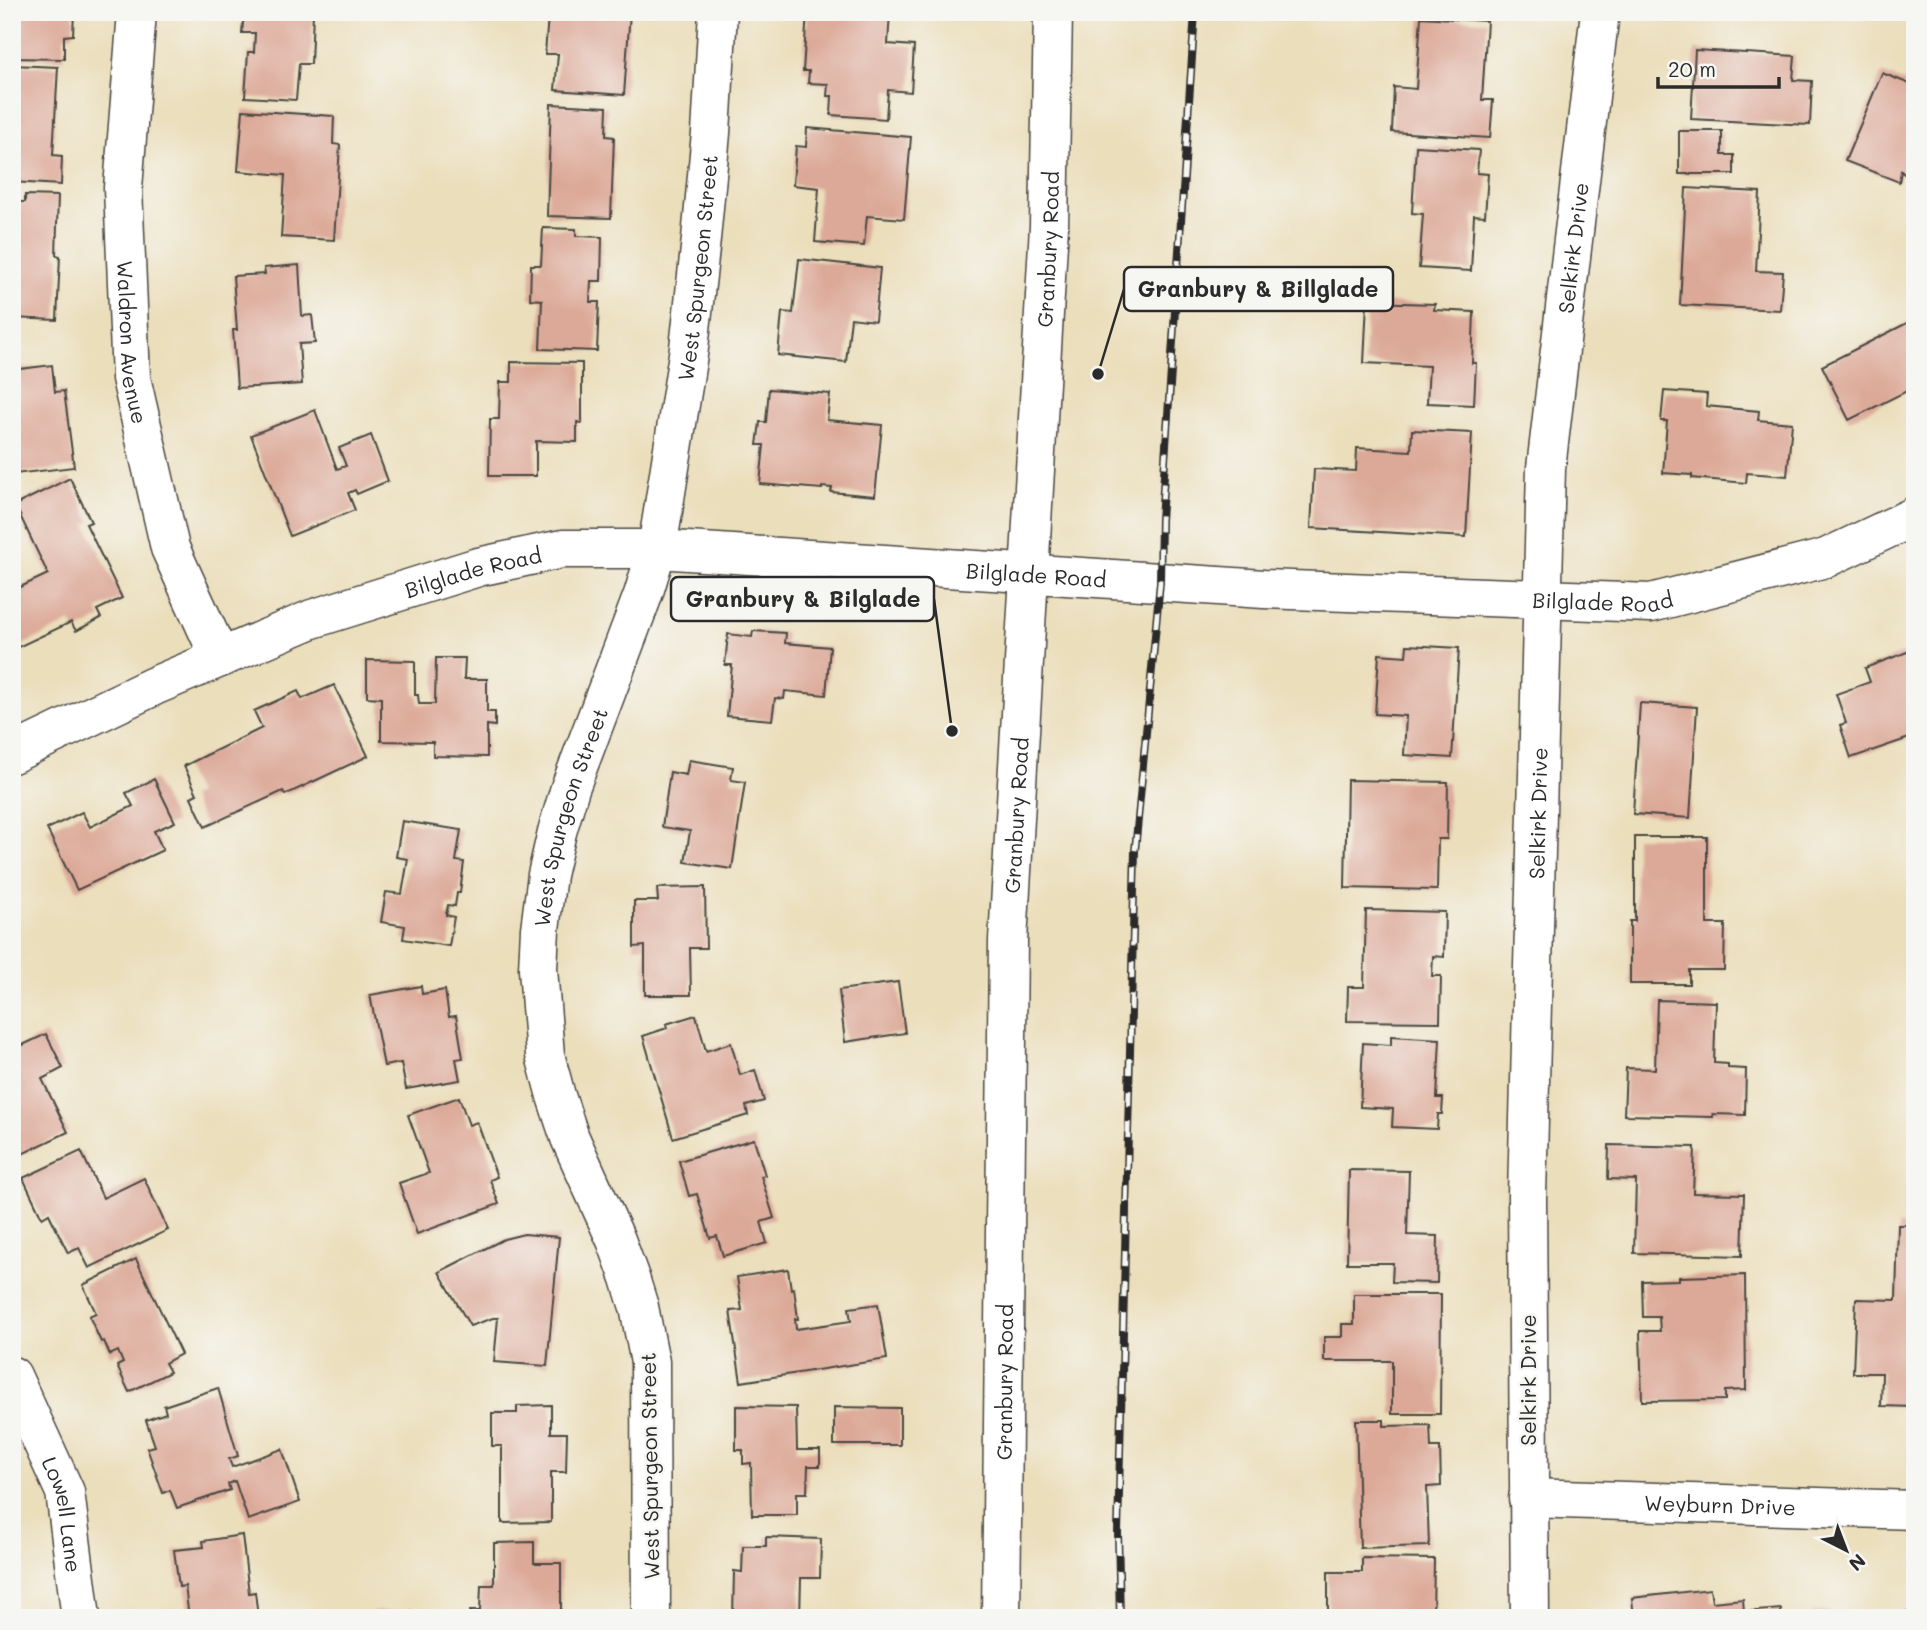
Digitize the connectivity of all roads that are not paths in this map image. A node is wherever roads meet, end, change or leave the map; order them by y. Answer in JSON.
{"nodes":[{"id":1,"x":136,"y":12,"type":"edge"},
{"id":2,"x":718,"y":12,"type":"edge"},
{"id":3,"x":1053,"y":12,"type":"edge"},
{"id":4,"x":1600,"y":12,"type":"edge"},
{"id":5,"x":1915,"y":516,"type":"edge"},
{"id":6,"x":657,"y":549,"type":"junction"},
{"id":7,"x":1029,"y":573,"type":"junction"},
{"id":8,"x":1542,"y":599,"type":"junction"},
{"id":9,"x":220,"y":659,"type":"junction"},
{"id":10,"x":12,"y":754,"type":"edge"},
{"id":11,"x":12,"y":1376,"type":"edge"},
{"id":12,"x":1528,"y":1498,"type":"junction"},
{"id":13,"x":1915,"y":1510,"type":"edge"},
{"id":14,"x":81,"y":1618,"type":"edge"},
{"id":15,"x":651,"y":1618,"type":"edge"},
{"id":16,"x":1001,"y":1618,"type":"edge"},
{"id":17,"x":1530,"y":1618,"type":"edge"}],
"edges":[{"from":1,"to":9,"type":"street","name":"Waldron Avenue"},
{"from":2,"to":6,"type":"street","name":"West Spurgeon Street"},
{"from":3,"to":7,"type":"street","name":"Granbury Road"},
{"from":4,"to":8,"type":"street","name":"Selkirk Drive"},
{"from":5,"to":8,"type":"street","name":"Bilglade Road"},
{"from":6,"to":7,"type":"street","name":"Bilglade Road"},
{"from":6,"to":9,"type":"street","name":"Bilglade Road"},
{"from":6,"to":15,"type":"street","name":"West Spurgeon Street"},
{"from":7,"to":8,"type":"street","name":"Bilglade Road"},
{"from":7,"to":16,"type":"street","name":"Granbury Road"},
{"from":8,"to":12,"type":"street","name":"Selkirk Drive"},
{"from":9,"to":10,"type":"street","name":"Bilglade Road"},
{"from":11,"to":14,"type":"street","name":"Lowell Lane"},
{"from":12,"to":13,"type":"street","name":"Weyburn Drive"},
{"from":12,"to":17,"type":"street","name":"Selkirk Drive"}]}
